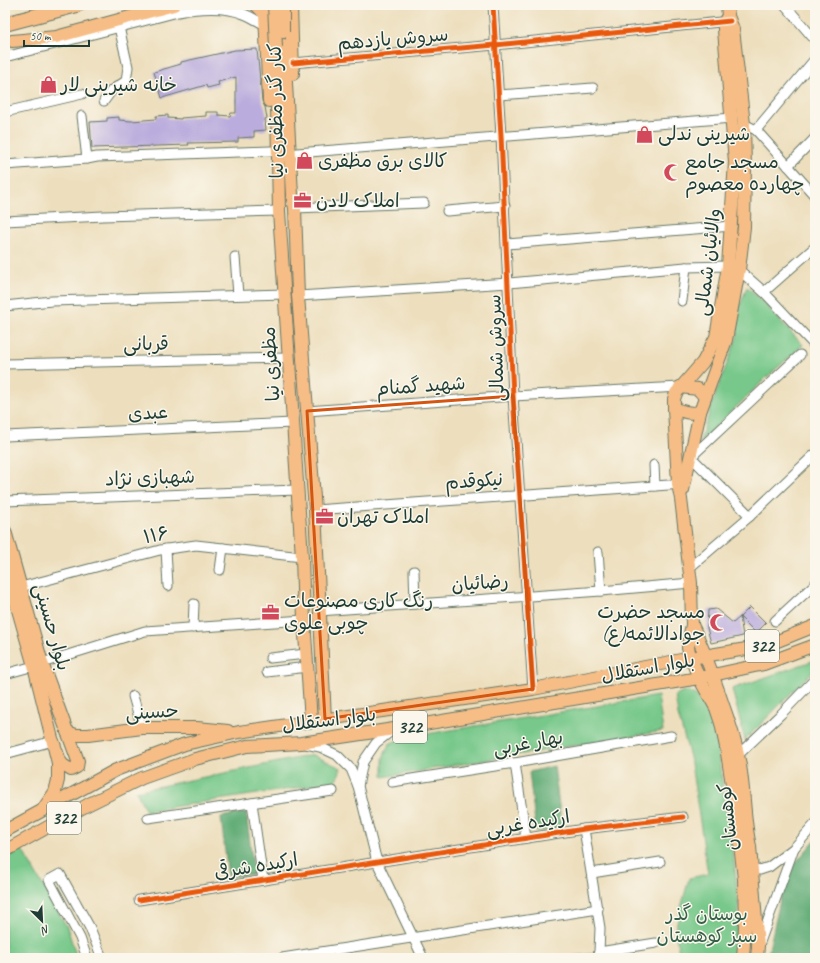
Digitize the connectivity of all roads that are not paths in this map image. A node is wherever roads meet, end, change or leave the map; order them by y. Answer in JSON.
{"nodes":[{"id":1,"x":77,"y":5,"type":"edge"},
{"id":2,"x":147,"y":5,"type":"edge"},
{"id":3,"x":174,"y":5,"type":"edge"},
{"id":4,"x":256,"y":5,"type":"edge"},
{"id":5,"x":274,"y":5,"type":"edge"},
{"id":6,"x":492,"y":5,"type":"edge"},
{"id":7,"x":785,"y":5,"type":"edge"},
{"id":8,"x":288,"y":8,"type":"edge"},
{"id":9,"x":727,"y":16,"type":"edge"},
{"id":10,"x":266,"y":20,"type":"junction"},
{"id":11,"x":5,"y":24,"type":"edge"},
{"id":12,"x":119,"y":27,"type":"junction"},
{"id":13,"x":815,"y":40,"type":"edge"},
{"id":14,"x":9,"y":42,"type":"edge"},
{"id":15,"x":495,"y":45,"type":"junction"},
{"id":16,"x":280,"y":46,"type":"junction"},
{"id":17,"x":5,"y":57,"type":"edge"},
{"id":18,"x":815,"y":59,"type":"edge"},
{"id":19,"x":293,"y":63,"type":"junction"},
{"id":20,"x":593,"y":88,"type":"dead end"},
{"id":21,"x":82,"y":94,"type":"dead end"},
{"id":22,"x":499,"y":95,"type":"junction"},
{"id":23,"x":104,"y":101,"type":"dead end"},
{"id":24,"x":5,"y":112,"type":"edge"},
{"id":25,"x":82,"y":116,"type":"dead end"},
{"id":26,"x":732,"y":118,"type":"junction"},
{"id":27,"x":744,"y":124,"type":"junction"},
{"id":28,"x":756,"y":130,"type":"junction"},
{"id":29,"x":501,"y":136,"type":"junction"},
{"id":30,"x":815,"y":138,"type":"edge"},
{"id":31,"x":271,"y":150,"type":"junction"},
{"id":32,"x":296,"y":153,"type":"junction"},
{"id":33,"x":87,"y":159,"type":"junction"},
{"id":34,"x":5,"y":165,"type":"edge"},
{"id":35,"x":788,"y":166,"type":"junction"},
{"id":36,"x":815,"y":196,"type":"edge"},
{"id":37,"x":424,"y":203,"type":"dead end"},
{"id":38,"x":505,"y":206,"type":"junction"},
{"id":39,"x":295,"y":208,"type":"junction"},
{"id":40,"x":279,"y":211,"type":"junction"},
{"id":41,"x":447,"y":211,"type":"dead end"},
{"id":42,"x":5,"y":222,"type":"edge"},
{"id":43,"x":732,"y":226,"type":"junction"},
{"id":44,"x":506,"y":244,"type":"junction"},
{"id":45,"x":815,"y":247,"type":"edge"},
{"id":46,"x":235,"y":257,"type":"dead end"},
{"id":47,"x":686,"y":267,"type":"junction"},
{"id":48,"x":734,"y":268,"type":"junction"},
{"id":49,"x":509,"y":283,"type":"junction"},
{"id":50,"x":764,"y":292,"type":"junction"},
{"id":51,"x":284,"y":294,"type":"junction"},
{"id":52,"x":238,"y":295,"type":"junction"},
{"id":53,"x":298,"y":296,"type":"junction"},
{"id":54,"x":682,"y":301,"type":"dead end"},
{"id":55,"x":5,"y":306,"type":"edge"},
{"id":56,"x":814,"y":343,"type":"edge"},
{"id":57,"x":800,"y":356,"type":"dead end"},
{"id":58,"x":288,"y":358,"type":"junction"},
{"id":59,"x":5,"y":364,"type":"edge"},
{"id":60,"x":680,"y":387,"type":"junction"},
{"id":61,"x":513,"y":396,"type":"junction"},
{"id":62,"x":705,"y":397,"type":"junction"},
{"id":63,"x":674,"y":408,"type":"junction"},
{"id":64,"x":307,"y":411,"type":"junction"},
{"id":65,"x":700,"y":412,"type":"junction"},
{"id":66,"x":293,"y":423,"type":"junction"},
{"id":67,"x":5,"y":436,"type":"edge"},
{"id":68,"x":815,"y":454,"type":"edge"},
{"id":69,"x":691,"y":456,"type":"junction"},
{"id":70,"x":654,"y":465,"type":"dead end"},
{"id":71,"x":681,"y":484,"type":"junction"},
{"id":72,"x":655,"y":486,"type":"junction"},
{"id":73,"x":297,"y":490,"type":"junction"},
{"id":74,"x":520,"y":495,"type":"junction"},
{"id":75,"x":5,"y":501,"type":"edge"},
{"id":76,"x":314,"y":510,"type":"junction"},
{"id":77,"x":750,"y":516,"type":"junction"},
{"id":78,"x":5,"y":531,"type":"edge"},
{"id":79,"x":223,"y":548,"type":"junction"},
{"id":80,"x":166,"y":550,"type":"junction"},
{"id":81,"x":598,"y":552,"type":"dead end"},
{"id":82,"x":302,"y":557,"type":"junction"},
{"id":83,"x":5,"y":564,"type":"edge"},
{"id":84,"x":689,"y":568,"type":"junction"},
{"id":85,"x":220,"y":570,"type":"dead end"},
{"id":86,"x":414,"y":571,"type":"dead end"},
{"id":87,"x":691,"y":583,"type":"junction"},
{"id":88,"x":815,"y":584,"type":"edge"},
{"id":89,"x":168,"y":586,"type":"dead end"},
{"id":90,"x":13,"y":591,"type":"edge"},
{"id":91,"x":601,"y":591,"type":"junction"},
{"id":92,"x":526,"y":596,"type":"junction"},
{"id":93,"x":194,"y":604,"type":"dead end"},
{"id":94,"x":415,"y":604,"type":"junction"},
{"id":95,"x":319,"y":611,"type":"junction"},
{"id":96,"x":304,"y":620,"type":"junction"},
{"id":97,"x":775,"y":621,"type":"dead end"},
{"id":98,"x":692,"y":625,"type":"junction"},
{"id":99,"x":815,"y":626,"type":"edge"},
{"id":100,"x":193,"y":628,"type":"junction"},
{"id":101,"x":815,"y":646,"type":"edge"},
{"id":102,"x":306,"y":654,"type":"junction"},
{"id":103,"x":706,"y":656,"type":"junction"},
{"id":104,"x":270,"y":658,"type":"dead end"},
{"id":105,"x":690,"y":658,"type":"junction"},
{"id":106,"x":38,"y":664,"type":"junction"},
{"id":107,"x":307,"y":667,"type":"junction"},
{"id":108,"x":267,"y":672,"type":"dead end"},
{"id":109,"x":5,"y":674,"type":"edge"},
{"id":110,"x":713,"y":676,"type":"junction"},
{"id":111,"x":699,"y":678,"type":"junction"},
{"id":112,"x":815,"y":679,"type":"edge"},
{"id":113,"x":533,"y":689,"type":"junction"},
{"id":114,"x":323,"y":690,"type":"junction"},
{"id":115,"x":133,"y":696,"type":"dead end"},
{"id":116,"x":309,"y":698,"type":"junction"},
{"id":117,"x":325,"y":719,"type":"junction"},
{"id":118,"x":311,"y":721,"type":"junction"},
{"id":119,"x":142,"y":728,"type":"junction"},
{"id":120,"x":394,"y":729,"type":"junction"},
{"id":121,"x":67,"y":732,"type":"junction"},
{"id":122,"x":239,"y":732,"type":"junction"},
{"id":123,"x":671,"y":736,"type":"dead end"},
{"id":124,"x":53,"y":741,"type":"junction"},
{"id":125,"x":301,"y":743,"type":"junction"},
{"id":126,"x":5,"y":754,"type":"edge"},
{"id":127,"x":734,"y":758,"type":"junction"},
{"id":128,"x":515,"y":763,"type":"junction"},
{"id":129,"x":116,"y":770,"type":"junction"},
{"id":130,"x":392,"y":782,"type":"dead end"},
{"id":131,"x":124,"y":786,"type":"junction"},
{"id":132,"x":358,"y":786,"type":"junction"},
{"id":133,"x":333,"y":791,"type":"dead end"},
{"id":134,"x":252,"y":803,"type":"junction"},
{"id":135,"x":42,"y":811,"type":"junction"},
{"id":136,"x":683,"y":817,"type":"dead end"},
{"id":137,"x":148,"y":818,"type":"dead end"},
{"id":138,"x":815,"y":824,"type":"edge"},
{"id":139,"x":584,"y":829,"type":"junction"},
{"id":140,"x":5,"y":831,"type":"edge"},
{"id":141,"x":526,"y":838,"type":"junction"},
{"id":142,"x":794,"y":848,"type":"junction"},
{"id":143,"x":5,"y":851,"type":"edge"},
{"id":144,"x":377,"y":862,"type":"junction"},
{"id":145,"x":660,"y":862,"type":"dead end"},
{"id":146,"x":751,"y":868,"type":"junction"},
{"id":147,"x":592,"y":873,"type":"junction"},
{"id":148,"x":263,"y":880,"type":"junction"},
{"id":149,"x":139,"y":900,"type":"dead end"},
{"id":150,"x":598,"y":909,"type":"junction"},
{"id":151,"x":413,"y":937,"type":"junction"},
{"id":152,"x":656,"y":943,"type":"dead end"},
{"id":153,"x":757,"y":952,"type":"edge"},
{"id":154,"x":102,"y":955,"type":"edge"},
{"id":155,"x":598,"y":955,"type":"edge"},
{"id":156,"x":86,"y":957,"type":"edge"},
{"id":157,"x":282,"y":958,"type":"edge"},
{"id":158,"x":423,"y":958,"type":"edge"},
{"id":159,"x":743,"y":958,"type":"edge"}],
"edges":[{"from":1,"to":11,"type":"highway"},
{"from":2,"to":14,"type":"main road"},
{"from":3,"to":14,"type":"main road"},
{"from":4,"to":10,"type":"main road"},
{"from":5,"to":16,"type":"main road","name":"مظفری نیا","bridge":true},
{"from":6,"to":15,"type":"street","name":"سروش شمالی"},
{"from":7,"to":13,"type":"street"},
{"from":8,"to":10,"type":"main road"},
{"from":8,"to":16,"type":"main road","name":"مظفری نیا","bridge":true},
{"from":8,"to":19,"type":"main road","name":"کنار گذر مظفری نیا"},
{"from":9,"to":15,"type":"street","name":"سروش یازدهم"},
{"from":9,"to":26,"type":"main road","name":"والائیان شمالی"},
{"from":9,"to":27,"type":"main road","name":"والائیان شمالی"},
{"from":10,"to":12,"type":"street"},
{"from":10,"to":31,"type":"main road"},
{"from":12,"to":17,"type":"street"},
{"from":12,"to":23,"type":"street"},
{"from":15,"to":19,"type":"street","name":"سروش یازدهم"},
{"from":15,"to":22,"type":"street","name":"سروش شمالی"},
{"from":16,"to":39,"type":"main road","name":"مظفری نیا"},
{"from":16,"to":40,"type":"main road","name":"مظفری نیا"},
{"from":18,"to":28,"type":"street"},
{"from":19,"to":32,"type":"main road","name":"کنار گذر مظفری نیا"},
{"from":20,"to":22,"type":"street"},
{"from":21,"to":24,"type":"street"},
{"from":22,"to":29,"type":"street","name":"سروش شمالی"},
{"from":25,"to":33,"type":"street"},
{"from":26,"to":29,"type":"street"},
{"from":26,"to":43,"type":"main road","name":"والائیان شمالی"},
{"from":27,"to":28,"type":"street"},
{"from":27,"to":48,"type":"main road","name":"والائیان شمالی"},
{"from":28,"to":35,"type":"street"},
{"from":29,"to":32,"type":"street"},
{"from":29,"to":38,"type":"street","name":"سروش شمالی"},
{"from":30,"to":35,"type":"street"},
{"from":31,"to":33,"type":"street"},
{"from":31,"to":40,"type":"main road"},
{"from":32,"to":39,"type":"main road","name":"کنار گذر مظفری نیا"},
{"from":33,"to":34,"type":"street"},
{"from":35,"to":36,"type":"street"},
{"from":37,"to":39,"type":"street"},
{"from":38,"to":41,"type":"street"},
{"from":38,"to":44,"type":"street","name":"سروش شمالی"},
{"from":39,"to":53,"type":"main road","name":"مظفری نیا"},
{"from":40,"to":42,"type":"street"},
{"from":40,"to":51,"type":"main road","name":"مظفری نیا"},
{"from":43,"to":44,"type":"street"},
{"from":43,"to":48,"type":"main road","name":"والائیان شمالی"},
{"from":44,"to":49,"type":"street","name":"سروش شمالی"},
{"from":45,"to":50,"type":"street"},
{"from":46,"to":52,"type":"street"},
{"from":47,"to":48,"type":"street"},
{"from":47,"to":49,"type":"street"},
{"from":47,"to":54,"type":"street"},
{"from":48,"to":50,"type":"street"},
{"from":48,"to":60,"type":"main road","name":"والائیان شمالی"},
{"from":48,"to":62,"type":"main road","name":"والائیان شمالی"},
{"from":49,"to":53,"type":"street"},
{"from":49,"to":61,"type":"street","name":"سروش شمالی"},
{"from":50,"to":56,"type":"street"},
{"from":51,"to":52,"type":"street"},
{"from":51,"to":58,"type":"main road","name":"مظفری نیا"},
{"from":52,"to":55,"type":"street"},
{"from":53,"to":64,"type":"main road","name":"مظفری نیا"},
{"from":57,"to":69,"type":"street"},
{"from":58,"to":59,"type":"street","name":"قربانی"},
{"from":58,"to":66,"type":"main road","name":"مظفری نیا"},
{"from":60,"to":61,"type":"street","name":"شهید گمنام"},
{"from":60,"to":62,"type":"main road"},
{"from":60,"to":63,"type":"main road","name":"والائیان شمالی"},
{"from":61,"to":64,"type":"street","name":"شهید گمنام"},
{"from":61,"to":74,"type":"street","name":"سروش شمالی"},
{"from":62,"to":65,"type":"main road","name":"والائیان شمالی"},
{"from":63,"to":65,"type":"main road"},
{"from":63,"to":71,"type":"main road","name":"والائیان شمالی"},
{"from":64,"to":76,"type":"main road","name":"مظفری نیا"},
{"from":65,"to":69,"type":"main road","name":"والائیان شمالی"},
{"from":66,"to":67,"type":"street","name":"عبدی"},
{"from":66,"to":73,"type":"main road","name":"مظفری نیا"},
{"from":68,"to":77,"type":"street"},
{"from":69,"to":71,"type":"main road","name":"والائیان شمالی"},
{"from":69,"to":77,"type":"street"},
{"from":70,"to":72,"type":"street"},
{"from":71,"to":72,"type":"street","name":"نیکوقدم"},
{"from":71,"to":84,"type":"main road","name":"والائیان شمالی"},
{"from":72,"to":74,"type":"street","name":"نیکوقدم"},
{"from":73,"to":75,"type":"street","name":"شهبازی نژاد"},
{"from":73,"to":82,"type":"main road","name":"مظفری نیا"},
{"from":74,"to":76,"type":"street","name":"نیکوقدم"},
{"from":74,"to":92,"type":"street","name":"سروش شمالی"},
{"from":76,"to":95,"type":"main road","name":"مظفری نیا"},
{"from":77,"to":84,"type":"street"},
{"from":78,"to":90,"type":"main road","name":"بلوار حسینی"},
{"from":79,"to":80,"type":"street","name":"۱۱۶"},
{"from":79,"to":82,"type":"street","name":"۱۱۶"},
{"from":79,"to":85,"type":"street"},
{"from":80,"to":89,"type":"street"},
{"from":80,"to":90,"type":"street","name":"۱۱۶"},
{"from":81,"to":91,"type":"street"},
{"from":82,"to":96,"type":"main road","name":"مظفری نیا"},
{"from":83,"to":90,"type":"main road","name":"بلوار حسینی"},
{"from":84,"to":87,"type":"main road","name":"والائیان شمالی"},
{"from":86,"to":94,"type":"street"},
{"from":87,"to":91,"type":"street","name":"رضائیان"},
{"from":87,"to":98,"type":"main road","name":"والائیان شمالی"},
{"from":88,"to":97,"type":"street"},
{"from":90,"to":106,"type":"main road","name":"بلوار حسینی"},
{"from":91,"to":92,"type":"street","name":"رضائیان"},
{"from":92,"to":94,"type":"street","name":"رضائیان"},
{"from":92,"to":113,"type":"street","name":"سروش شمالی"},
{"from":93,"to":100,"type":"street"},
{"from":94,"to":95,"type":"street","name":"رضائیان"},
{"from":95,"to":114,"type":"main road","name":"مظفری نیا"},
{"from":96,"to":100,"type":"street"},
{"from":96,"to":102,"type":"main road","name":"مظفری نیا"},
{"from":98,"to":103,"type":"main road","name":"والائیان شمالی"},
{"from":98,"to":105,"type":"main road","name":"والائیان شمالی"},
{"from":99,"to":103,"type":"main road","name":"بلوار استقلال","number":"322"},
{"from":100,"to":106,"type":"street"},
{"from":101,"to":110,"type":"main road","name":"بلوار استقلال","number":"322"},
{"from":102,"to":104,"type":"street"},
{"from":102,"to":107,"type":"main road","name":"مظفری نیا"},
{"from":103,"to":105,"type":"main road","name":"بلوار استقلال","number":"322"},
{"from":103,"to":110,"type":"main road","name":"کوهستان"},
{"from":105,"to":111,"type":"main road","name":"کوهستان"},
{"from":105,"to":113,"type":"main road","name":"بلوار استقلال","number":"322"},
{"from":106,"to":109,"type":"street"},
{"from":106,"to":121,"type":"main road","name":"بلوار حسینی"},
{"from":106,"to":124,"type":"main road","name":"بلوار حسینی"},
{"from":107,"to":108,"type":"street"},
{"from":107,"to":116,"type":"main road","name":"مظفری نیا"},
{"from":110,"to":111,"type":"main road","name":"بلوار استقلال","number":"322"},
{"from":110,"to":127,"type":"main road","name":"کوهستان"},
{"from":111,"to":120,"type":"main road","name":"بلوار استقلال","number":"322"},
{"from":111,"to":127,"type":"main road","name":"کوهستان"},
{"from":112,"to":127,"type":"street"},
{"from":113,"to":117,"type":"main road","name":"بلوار استقلال","number":"322"},
{"from":114,"to":116,"type":"main road"},
{"from":114,"to":117,"type":"main road","name":"مظفری نیا"},
{"from":115,"to":119,"type":"street"},
{"from":116,"to":118,"type":"main road","name":"مظفری نیا"},
{"from":117,"to":118,"type":"main road","name":"بلوار استقلال","number":"322"},
{"from":118,"to":122,"type":"main road","name":"بلوار استقلال","number":"322"},
{"from":119,"to":121,"type":"main road","name":"حسینی"},
{"from":119,"to":122,"type":"main road","name":"حسینی"},
{"from":120,"to":125,"type":"main road","name":"بلوار استقلال","number":"322"},
{"from":120,"to":132,"type":"street"},
{"from":121,"to":124,"type":"main road","name":"بلوار حسینی"},
{"from":122,"to":129,"type":"main road","name":"بلوار استقلال","number":"322"},
{"from":123,"to":128,"type":"street","name":"بهار غربی"},
{"from":124,"to":126,"type":"street"},
{"from":124,"to":135,"type":"main road"},
{"from":125,"to":131,"type":"main road","name":"بلوار استقلال","number":"322"},
{"from":125,"to":132,"type":"street"},
{"from":127,"to":146,"type":"main road","name":"کوهستان"},
{"from":127,"to":159,"type":"main road","name":"کوهستان"},
{"from":128,"to":130,"type":"street","name":"بهار غربی"},
{"from":128,"to":141,"type":"street"},
{"from":129,"to":131,"type":"main road"},
{"from":129,"to":135,"type":"main road","name":"بلوار استقلال","number":"322"},
{"from":131,"to":143,"type":"main road","name":"بلوار استقلال","number":"322"},
{"from":132,"to":144,"type":"street"},
{"from":133,"to":134,"type":"street"},
{"from":134,"to":137,"type":"street"},
{"from":134,"to":148,"type":"street"},
{"from":135,"to":140,"type":"main road","name":"بلوار استقلال","number":"322"},
{"from":136,"to":139,"type":"street","name":"ارکیده غربی"},
{"from":138,"to":142,"type":"street"},
{"from":139,"to":141,"type":"street","name":"ارکیده غربی"},
{"from":139,"to":147,"type":"street"},
{"from":141,"to":144,"type":"street","name":"ارکیده غربی"},
{"from":142,"to":146,"type":"street"},
{"from":142,"to":153,"type":"street"},
{"from":144,"to":148,"type":"street","name":"ارکیده شرقی"},
{"from":144,"to":151,"type":"street"},
{"from":145,"to":147,"type":"street"},
{"from":146,"to":153,"type":"main road","name":"کوهستان"},
{"from":147,"to":150,"type":"street"},
{"from":148,"to":149,"type":"street","name":"ارکیده شرقی"},
{"from":150,"to":151,"type":"street"},
{"from":150,"to":155,"type":"street"},
{"from":151,"to":157,"type":"street"},
{"from":151,"to":158,"type":"street"},
{"from":152,"to":155,"type":"street"},
{"from":154,"to":156,"type":"street"},
{"from":154,"to":156,"type":"street"}]}
